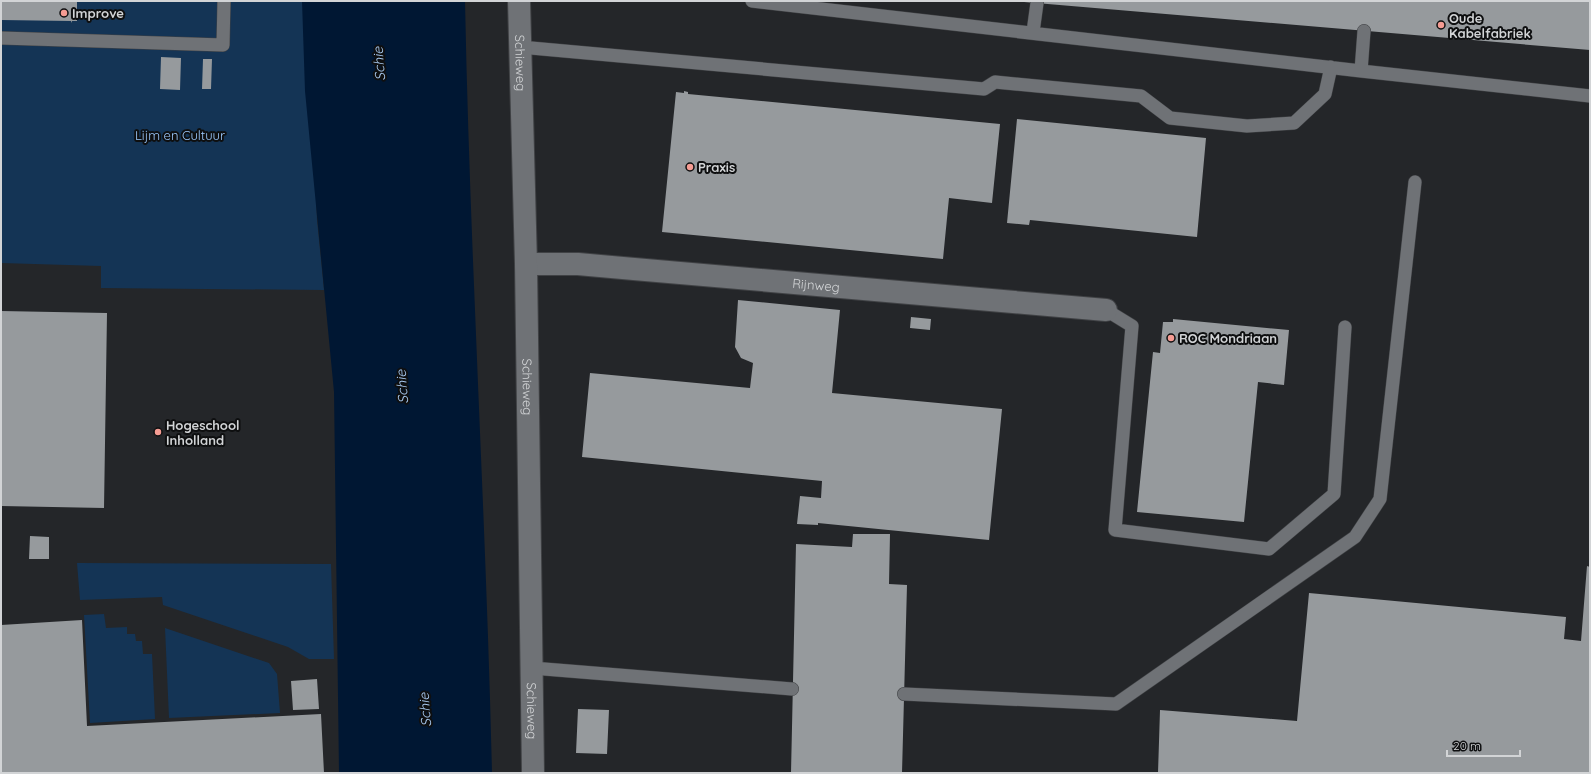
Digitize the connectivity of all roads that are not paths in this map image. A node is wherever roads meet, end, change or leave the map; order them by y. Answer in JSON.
{"nodes":[{"id":1,"x":224,"y":1,"type":"edge"},
{"id":2,"x":519,"y":1,"type":"edge"},
{"id":3,"x":752,"y":1,"type":"edge"},
{"id":4,"x":1036,"y":3,"type":"dead end"},
{"id":5,"x":1364,"y":31,"type":"dead end"},
{"id":6,"x":1033,"y":32,"type":"junction"},
{"id":7,"x":1,"y":38,"type":"edge"},
{"id":8,"x":520,"y":47,"type":"junction"},
{"id":9,"x":1331,"y":67,"type":"junction"},
{"id":10,"x":1361,"y":71,"type":"junction"},
{"id":11,"x":1590,"y":96,"type":"edge"},
{"id":12,"x":1415,"y":182,"type":"dead end"},
{"id":13,"x":526,"y":264,"type":"junction"},
{"id":14,"x":1106,"y":310,"type":"joint"},
{"id":15,"x":1345,"y":327,"type":"dead end"},
{"id":16,"x":532,"y":668,"type":"junction"},
{"id":17,"x":792,"y":689,"type":"dead end"},
{"id":18,"x":904,"y":694,"type":"dead end"},
{"id":19,"x":533,"y":773,"type":"edge"}],
"edges":[{"from":1,"to":7,"type":"lane"},
{"from":2,"to":8,"type":"street","name":"Schieweg"},
{"from":3,"to":6,"type":"lane"},
{"from":4,"to":6,"type":"lane"},
{"from":5,"to":10,"type":"lane"},
{"from":6,"to":9,"type":"lane"},
{"from":8,"to":9,"type":"lane"},
{"from":8,"to":13,"type":"street","name":"Schieweg"},
{"from":9,"to":10,"type":"lane"},
{"from":10,"to":11,"type":"lane"},
{"from":12,"to":18,"type":"lane"},
{"from":13,"to":14,"type":"street","name":"Rijnweg"},
{"from":13,"to":16,"type":"street","name":"Schieweg"},
{"from":14,"to":15,"type":"lane"},
{"from":16,"to":17,"type":"lane"},
{"from":16,"to":19,"type":"street","name":"Schieweg"}]}
